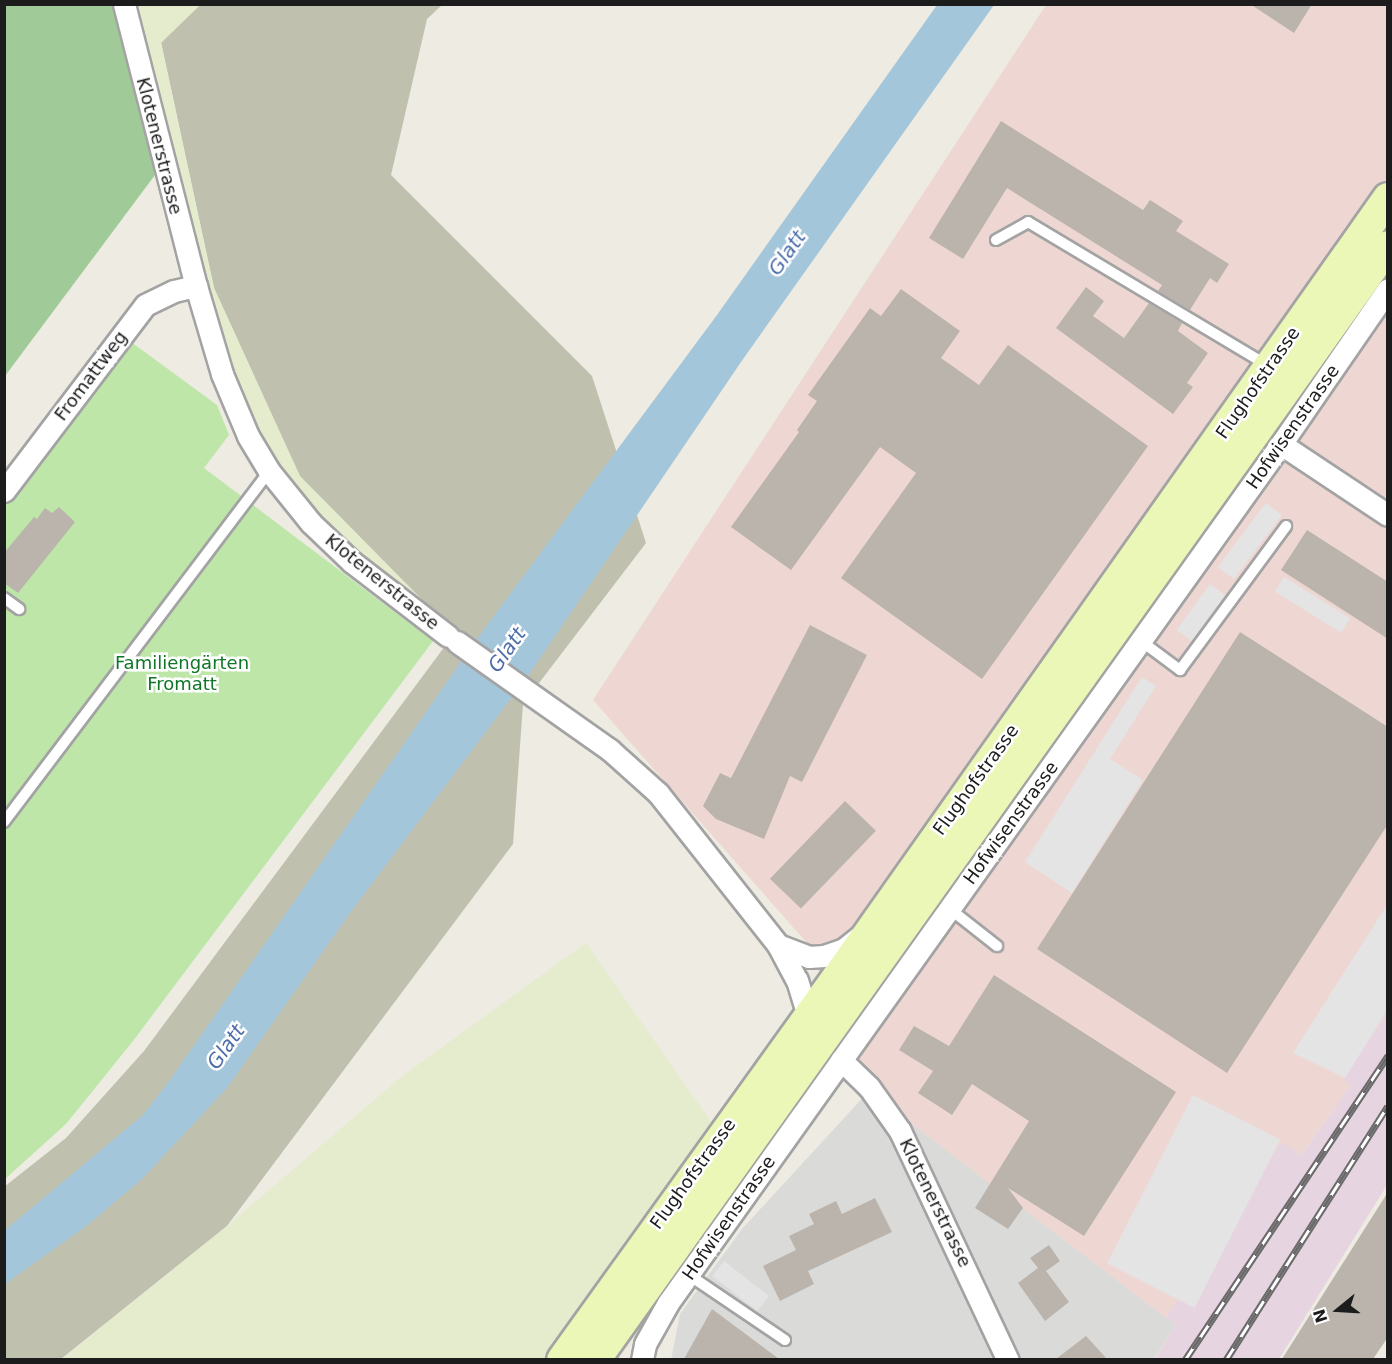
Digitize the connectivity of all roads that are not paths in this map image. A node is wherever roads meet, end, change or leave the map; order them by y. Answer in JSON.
{"nodes":[{"id":1,"x":124,"y":4,"type":"edge"},
{"id":2,"x":1388,"y":198,"type":"edge"},
{"id":3,"x":996,"y":240,"type":"dead end"},
{"id":4,"x":1388,"y":246,"type":"edge"},
{"id":5,"x":195,"y":286,"type":"junction"},
{"id":6,"x":1388,"y":289,"type":"edge"},
{"id":7,"x":1270,"y":367,"type":"junction"},
{"id":8,"x":1281,"y":444,"type":"junction"},
{"id":9,"x":269,"y":471,"type":"junction"},
{"id":10,"x":4,"y":491,"type":"edge"},
{"id":11,"x":1388,"y":515,"type":"edge"},
{"id":12,"x":1286,"y":526,"type":"dead end"},
{"id":13,"x":4,"y":598,"type":"edge"},
{"id":14,"x":19,"y":609,"type":"dead end"},
{"id":15,"x":1141,"y":641,"type":"junction"},
{"id":16,"x":4,"y":822,"type":"edge"},
{"id":17,"x":950,"y":909,"type":"junction"},
{"id":18,"x":866,"y":932,"type":"junction"},
{"id":19,"x":778,"y":945,"type":"junction"},
{"id":20,"x":996,"y":946,"type":"dead end"},
{"id":21,"x":808,"y":1016,"type":"junction"},
{"id":22,"x":842,"y":1060,"type":"junction"},
{"id":23,"x":689,"y":1275,"type":"junction"},
{"id":24,"x":785,"y":1340,"type":"dead end"},
{"id":25,"x":562,"y":1359,"type":"edge"},
{"id":26,"x":595,"y":1359,"type":"edge"},
{"id":27,"x":642,"y":1359,"type":"edge"},
{"id":28,"x":1008,"y":1359,"type":"edge"}],
"edges":[{"from":1,"to":5,"type":"street","name":"Klotenerstrasse"},
{"from":2,"to":7,"type":"main road","name":"Flughofstrasse"},
{"from":3,"to":7,"type":"lane"},
{"from":4,"to":26,"type":"main road","name":"Flughofstrasse"},
{"from":5,"to":9,"type":"street","name":"Klotenerstrasse"},
{"from":5,"to":10,"type":"street","name":"Fromattweg"},
{"from":6,"to":8,"type":"street","name":"Hofwisenstrasse"},
{"from":7,"to":18,"type":"main road","name":"Flughofstrasse"},
{"from":8,"to":11,"type":"street"},
{"from":8,"to":15,"type":"street","name":"Hofwisenstrasse"},
{"from":9,"to":16,"type":"lane"},
{"from":9,"to":19,"type":"street","name":"Klotenerstrasse"},
{"from":12,"to":15,"type":"lane"},
{"from":13,"to":14,"type":"lane"},
{"from":15,"to":17,"type":"street","name":"Hofwisenstrasse"},
{"from":17,"to":20,"type":"lane"},
{"from":17,"to":22,"type":"street","name":"Hofwisenstrasse"},
{"from":18,"to":19,"type":"street"},
{"from":18,"to":21,"type":"main road","name":"Flughofstrasse"},
{"from":19,"to":21,"type":"street","name":"Klotenerstrasse"},
{"from":21,"to":25,"type":"main road","name":"Flughofstrasse"},
{"from":22,"to":23,"type":"street","name":"Hofwisenstrasse"},
{"from":22,"to":28,"type":"street","name":"Klotenerstrasse"},
{"from":23,"to":24,"type":"lane"},
{"from":23,"to":27,"type":"street","name":"Hofwisenstrasse"}]}
